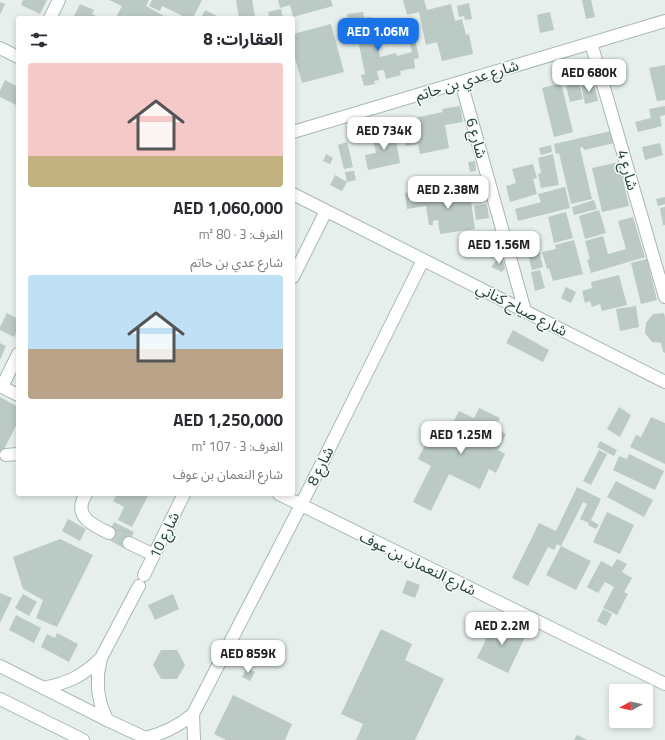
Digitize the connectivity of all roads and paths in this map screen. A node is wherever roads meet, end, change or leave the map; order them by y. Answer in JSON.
{"nodes":[{"id":1,"x":59,"y":0,"type":"edge"},
{"id":2,"x":51,"y":16,"type":"edge"},
{"id":3,"x":665,"y":21,"type":"edge"},
{"id":4,"x":591,"y":43,"type":"junction"},
{"id":5,"x":0,"y":48,"type":"edge"},
{"id":6,"x":16,"y":56,"type":"edge"},
{"id":7,"x":461,"y":82,"type":"junction"},
{"id":8,"x":295,"y":131,"type":"edge"},
{"id":9,"x":295,"y":195,"type":"edge"},
{"id":10,"x":326,"y":211,"type":"junction"},
{"id":11,"x":423,"y":260,"type":"junction"},
{"id":12,"x":295,"y":273,"type":"edge"},
{"id":13,"x":665,"y":297,"type":"edge"},
{"id":14,"x":525,"y":311,"type":"junction"},
{"id":15,"x":16,"y":358,"type":"edge"},
{"id":16,"x":665,"y":382,"type":"edge"},
{"id":17,"x":1,"y":386,"type":"edge"},
{"id":18,"x":16,"y":394,"type":"edge"},
{"id":19,"x":16,"y":454,"type":"edge"},
{"id":20,"x":6,"y":455,"type":"dead end"},
{"id":21,"x":84,"y":496,"type":"edge"},
{"id":22,"x":183,"y":496,"type":"edge"},
{"id":23,"x":283,"y":496,"type":"edge"},
{"id":24,"x":301,"y":505,"type":"junction"},
{"id":25,"x":109,"y":533,"type":"tunnel mouth"},
{"id":26,"x":129,"y":543,"type":"tunnel mouth"},
{"id":27,"x":154,"y":555,"type":"junction"},
{"id":28,"x":101,"y":658,"type":"junction"},
{"id":29,"x":0,"y":666,"type":"edge"},
{"id":30,"x":665,"y":684,"type":"edge"},
{"id":31,"x":43,"y":688,"type":"junction"},
{"id":32,"x":0,"y":698,"type":"edge"},
{"id":33,"x":193,"y":714,"type":"junction"},
{"id":34,"x":106,"y":720,"type":"junction"},
{"id":35,"x":148,"y":739,"type":"edge"},
{"id":36,"x":83,"y":740,"type":"edge"},
{"id":37,"x":194,"y":740,"type":"edge"}],
"edges":[{"from":1,"to":2,"type":"street"},
{"from":3,"to":4,"type":"street","name":"شارع عدي بن حاتم"},
{"from":4,"to":7,"type":"street","name":"شارع عدي بن حاتم"},
{"from":4,"to":13,"type":"street","name":"شارع 4"},
{"from":5,"to":6,"type":"street"},
{"from":7,"to":8,"type":"street","name":"شارع عدي بن حاتم"},
{"from":7,"to":14,"type":"street","name":"شارع 6"},
{"from":9,"to":10,"type":"street","name":"شارع صياح كناني"},
{"from":10,"to":11,"type":"street","name":"شارع صياح كناني"},
{"from":10,"to":12,"type":"street"},
{"from":11,"to":14,"type":"street","name":"شارع صياح كناني"},
{"from":11,"to":24,"type":"street","name":"شارع 8"},
{"from":14,"to":16,"type":"street","name":"شارع صياح كناني"},
{"from":15,"to":17,"type":"street"},
{"from":17,"to":18,"type":"street"},
{"from":19,"to":20,"type":"street"},
{"from":21,"to":25,"type":"street"},
{"from":22,"to":27,"type":"street","name":"شارع 10"},
{"from":23,"to":24,"type":"street","name":"شارع النعمان بن عوف"},
{"from":24,"to":30,"type":"street","name":"شارع النعمان بن عوف"},
{"from":24,"to":33,"type":"street","name":"شارع 8"},
{"from":26,"to":27,"type":"street"},
{"from":27,"to":28,"type":"street","name":"شارع 10"},
{"from":28,"to":31,"type":"street","name":"شارع 10"},
{"from":28,"to":34,"type":"street","name":"شارع 10"},
{"from":29,"to":31,"type":"street"},
{"from":31,"to":34,"type":"street"},
{"from":32,"to":36,"type":"street"},
{"from":33,"to":35,"type":"street","name":"شارع 8"},
{"from":33,"to":37,"type":"street","name":"شارع 8"},
{"from":34,"to":35,"type":"street"}]}
